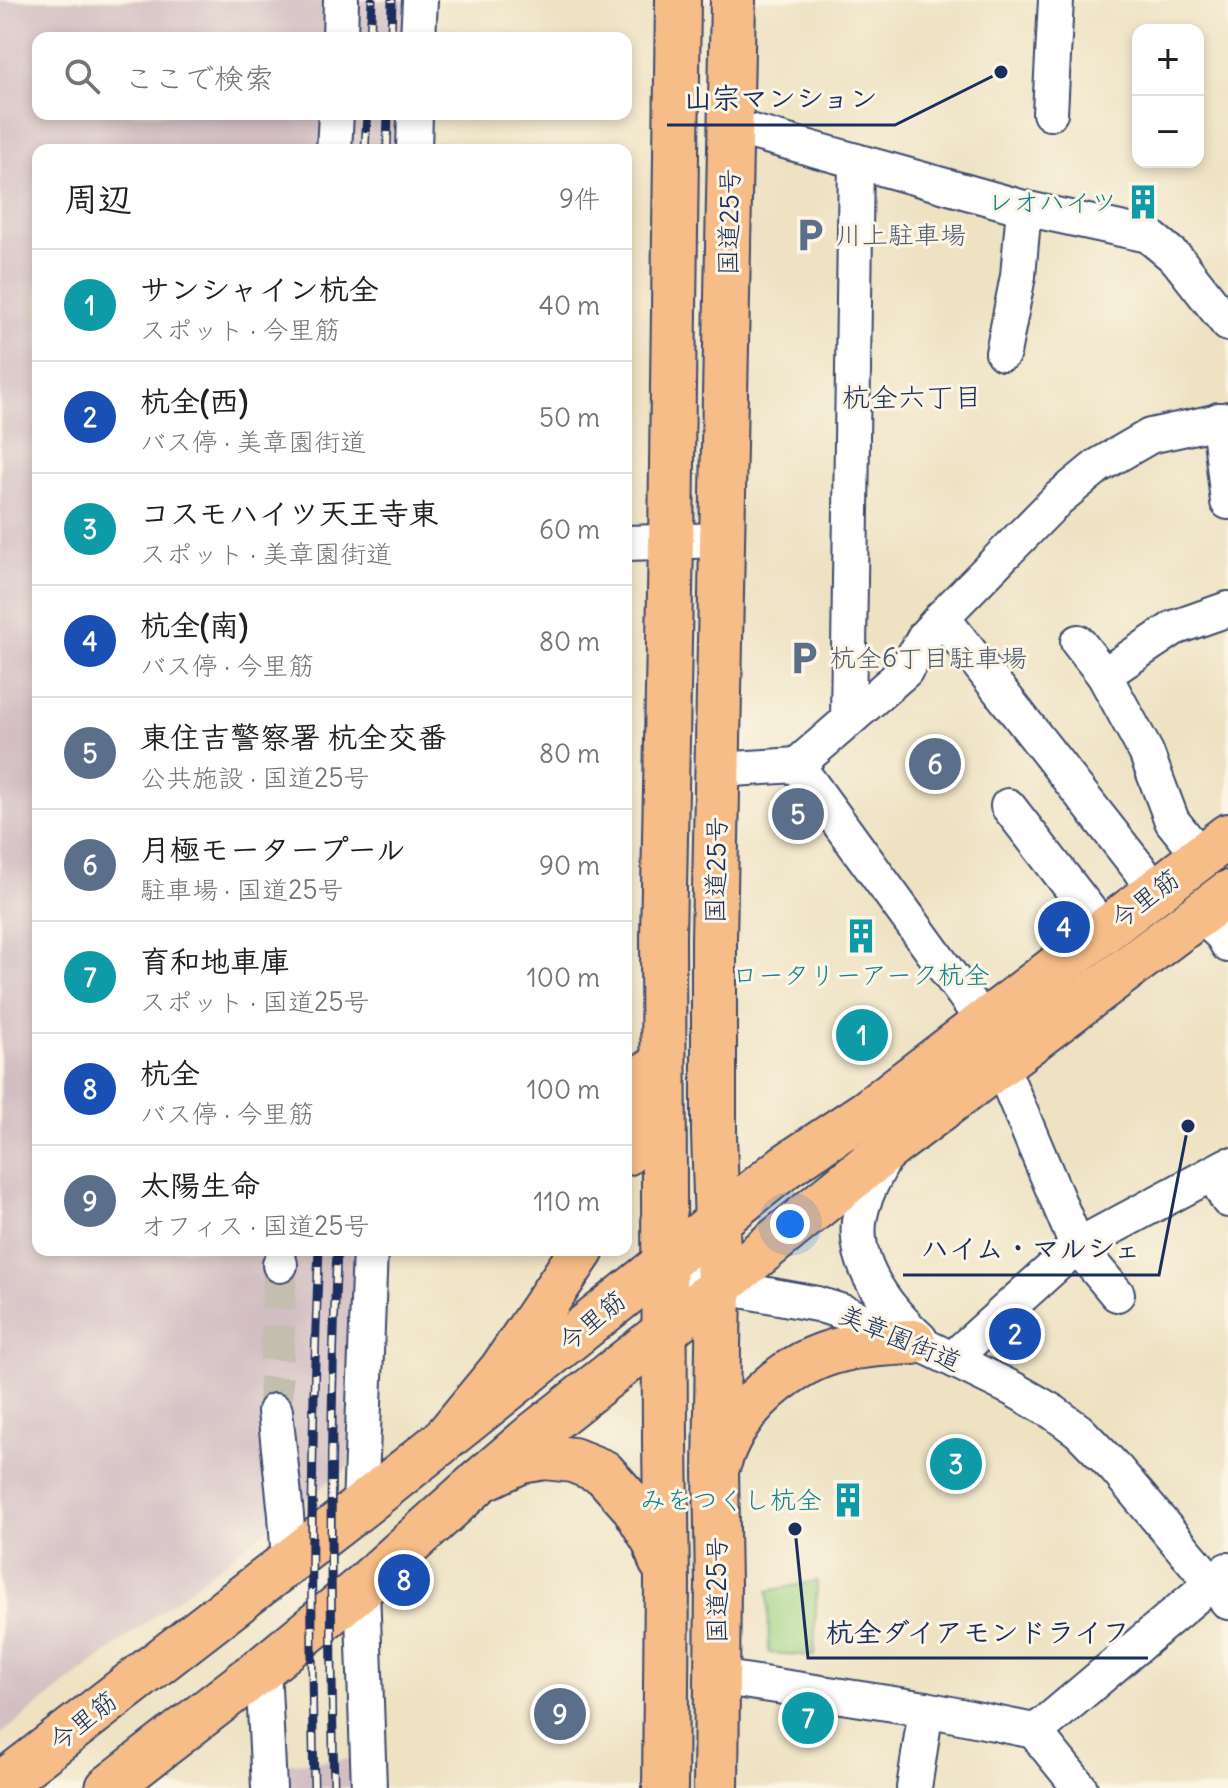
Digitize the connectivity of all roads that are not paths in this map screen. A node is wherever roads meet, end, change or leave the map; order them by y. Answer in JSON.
{"nodes":[{"id":1,"x":341,"y":0,"type":"edge"},
{"id":2,"x":420,"y":0,"type":"edge"},
{"id":3,"x":678,"y":0,"type":"edge"},
{"id":4,"x":733,"y":0,"type":"edge"},
{"id":5,"x":1056,"y":0,"type":"edge"},
{"id":6,"x":340,"y":32,"type":"edge"},
{"id":7,"x":418,"y":32,"type":"edge"},
{"id":8,"x":1050,"y":113,"type":"dead end"},
{"id":9,"x":336,"y":120,"type":"edge"},
{"id":10,"x":415,"y":120,"type":"edge"},
{"id":11,"x":731,"y":126,"type":"junction"},
{"id":12,"x":334,"y":144,"type":"edge"},
{"id":13,"x":414,"y":144,"type":"edge"},
{"id":14,"x":856,"y":161,"type":"junction"},
{"id":15,"x":1024,"y":208,"type":"junction"},
{"id":16,"x":1228,"y":324,"type":"edge"},
{"id":17,"x":1003,"y":353,"type":"dead end"},
{"id":18,"x":1221,"y":416,"type":"edge"},
{"id":19,"x":1228,"y":502,"type":"edge"},
{"id":20,"x":722,"y":540,"type":"junction"},
{"id":21,"x":671,"y":542,"type":"junction"},
{"id":22,"x":632,"y":543,"type":"edge"},
{"id":23,"x":1228,"y":609,"type":"edge"},
{"id":24,"x":942,"y":617,"type":"junction"},
{"id":25,"x":1078,"y":642,"type":"dead end"},
{"id":26,"x":1104,"y":675,"type":"junction"},
{"id":27,"x":848,"y":720,"type":"junction"},
{"id":28,"x":797,"y":765,"type":"junction"},
{"id":29,"x":717,"y":770,"type":"junction"},
{"id":30,"x":1008,"y":806,"type":"dead end"},
{"id":31,"x":1214,"y":846,"type":"edge"},
{"id":32,"x":1155,"y":892,"type":"junction"},
{"id":33,"x":1219,"y":918,"type":"edge"},
{"id":34,"x":1104,"y":930,"type":"junction"},
{"id":35,"x":663,"y":937,"type":"junction"},
{"id":36,"x":984,"y":1022,"type":"junction"},
{"id":37,"x":1000,"y":1063,"type":"junction"},
{"id":38,"x":632,"y":1135,"type":"edge"},
{"id":39,"x":891,"y":1146,"type":"junction"},
{"id":40,"x":1223,"y":1180,"type":"edge"},
{"id":41,"x":717,"y":1221,"type":"junction"},
{"id":42,"x":1077,"y":1246,"type":"junction"},
{"id":43,"x":370,"y":1256,"type":"edge"},
{"id":44,"x":578,"y":1256,"type":"edge"},
{"id":45,"x":665,"y":1262,"type":"junction"},
{"id":46,"x":719,"y":1286,"type":"junction"},
{"id":47,"x":1117,"y":1294,"type":"dead end"},
{"id":48,"x":665,"y":1331,"type":"junction"},
{"id":49,"x":934,"y":1351,"type":"junction"},
{"id":50,"x":275,"y":1411,"type":"tunnel mouth"},
{"id":51,"x":446,"y":1437,"type":"junction"},
{"id":52,"x":716,"y":1471,"type":"junction"},
{"id":53,"x":481,"y":1480,"type":"junction"},
{"id":54,"x":360,"y":1507,"type":"junction"},
{"id":55,"x":289,"y":1563,"type":"junction"},
{"id":56,"x":667,"y":1583,"type":"junction"},
{"id":57,"x":1223,"y":1585,"type":"edge"},
{"id":58,"x":362,"y":1587,"type":"junction"},
{"id":59,"x":263,"y":1668,"type":"junction"},
{"id":60,"x":718,"y":1677,"type":"junction"},
{"id":61,"x":926,"y":1709,"type":"junction"},
{"id":62,"x":1034,"y":1731,"type":"junction"},
{"id":63,"x":0,"y":1785,"type":"edge"},
{"id":64,"x":108,"y":1788,"type":"edge"},
{"id":65,"x":269,"y":1788,"type":"edge"},
{"id":66,"x":369,"y":1788,"type":"edge"},
{"id":67,"x":665,"y":1788,"type":"edge"},
{"id":68,"x":716,"y":1788,"type":"edge"},
{"id":69,"x":914,"y":1788,"type":"edge"},
{"id":70,"x":1080,"y":1788,"type":"edge"}],
"edges":[{"from":1,"to":6,"type":"street"},
{"from":2,"to":7,"type":"street"},
{"from":3,"to":21,"type":"main road","name":"国道25号"},
{"from":4,"to":11,"type":"main road","name":"国道25号"},
{"from":5,"to":8,"type":"street"},
{"from":9,"to":12,"type":"street"},
{"from":10,"to":13,"type":"street"},
{"from":11,"to":14,"type":"street"},
{"from":11,"to":20,"type":"main road","name":"国道25号"},
{"from":14,"to":15,"type":"street"},
{"from":14,"to":27,"type":"street"},
{"from":15,"to":16,"type":"street"},
{"from":15,"to":17,"type":"street"},
{"from":18,"to":19,"type":"street"},
{"from":18,"to":24,"type":"street"},
{"from":20,"to":21,"type":"street"},
{"from":20,"to":29,"type":"main road","name":"国道25号"},
{"from":21,"to":22,"type":"street"},
{"from":21,"to":35,"type":"main road","name":"国道25号"},
{"from":23,"to":26,"type":"street"},
{"from":24,"to":27,"type":"street"},
{"from":24,"to":32,"type":"street"},
{"from":25,"to":26,"type":"street"},
{"from":26,"to":31,"type":"street"},
{"from":27,"to":28,"type":"street"},
{"from":28,"to":29,"type":"street"},
{"from":28,"to":36,"type":"street"},
{"from":29,"to":41,"type":"main road","name":"国道25号"},
{"from":30,"to":34,"type":"street"},
{"from":31,"to":32,"type":"main road","name":"今里筋"},
{"from":32,"to":34,"type":"main road","name":"今里筋"},
{"from":33,"to":37,"type":"main road","name":"今里筋"},
{"from":34,"to":36,"type":"main road","name":"今里筋"},
{"from":35,"to":38,"type":"main road"},
{"from":35,"to":45,"type":"main road","name":"国道25号"},
{"from":36,"to":41,"type":"main road","name":"今里筋"},
{"from":37,"to":39,"type":"main road","name":"今里筋"},
{"from":37,"to":42,"type":"street"},
{"from":39,"to":46,"type":"main road","name":"今里筋"},
{"from":39,"to":49,"type":"street"},
{"from":40,"to":42,"type":"street"},
{"from":41,"to":45,"type":"main road","name":"今里筋"},
{"from":41,"to":46,"type":"main road","name":"国道25号"},
{"from":42,"to":47,"type":"street"},
{"from":42,"to":49,"type":"street"},
{"from":43,"to":54,"type":"street"},
{"from":44,"to":51,"type":"main road"},
{"from":45,"to":46,"type":"street","name":"美章園街道"},
{"from":45,"to":48,"type":"main road","name":"国道25号"},
{"from":45,"to":51,"type":"main road","name":"今里筋"},
{"from":46,"to":48,"type":"main road","name":"今里筋"},
{"from":46,"to":49,"type":"street","name":"美章園街道"},
{"from":46,"to":52,"type":"main road","name":"国道25号"},
{"from":48,"to":53,"type":"main road","name":"今里筋"},
{"from":48,"to":56,"type":"main road","name":"国道25号"},
{"from":49,"to":52,"type":"main road"},
{"from":49,"to":57,"type":"street","name":"美章園街道"},
{"from":50,"to":55,"type":"street"},
{"from":51,"to":54,"type":"main road","name":"今里筋"},
{"from":52,"to":60,"type":"main road","name":"国道25号"},
{"from":53,"to":56,"type":"main road"},
{"from":53,"to":58,"type":"main road","name":"今里筋"},
{"from":54,"to":55,"type":"main road","name":"今里筋"},
{"from":55,"to":63,"type":"main road","name":"今里筋"},
{"from":56,"to":67,"type":"main road","name":"国道25号"},
{"from":57,"to":62,"type":"street"},
{"from":58,"to":59,"type":"main road","name":"今里筋"},
{"from":58,"to":66,"type":"street"},
{"from":59,"to":64,"type":"main road","name":"今里筋"},
{"from":59,"to":65,"type":"street"},
{"from":60,"to":61,"type":"street"},
{"from":60,"to":68,"type":"main road","name":"国道25号"},
{"from":61,"to":62,"type":"street"},
{"from":61,"to":69,"type":"street"},
{"from":62,"to":70,"type":"street"}]}
